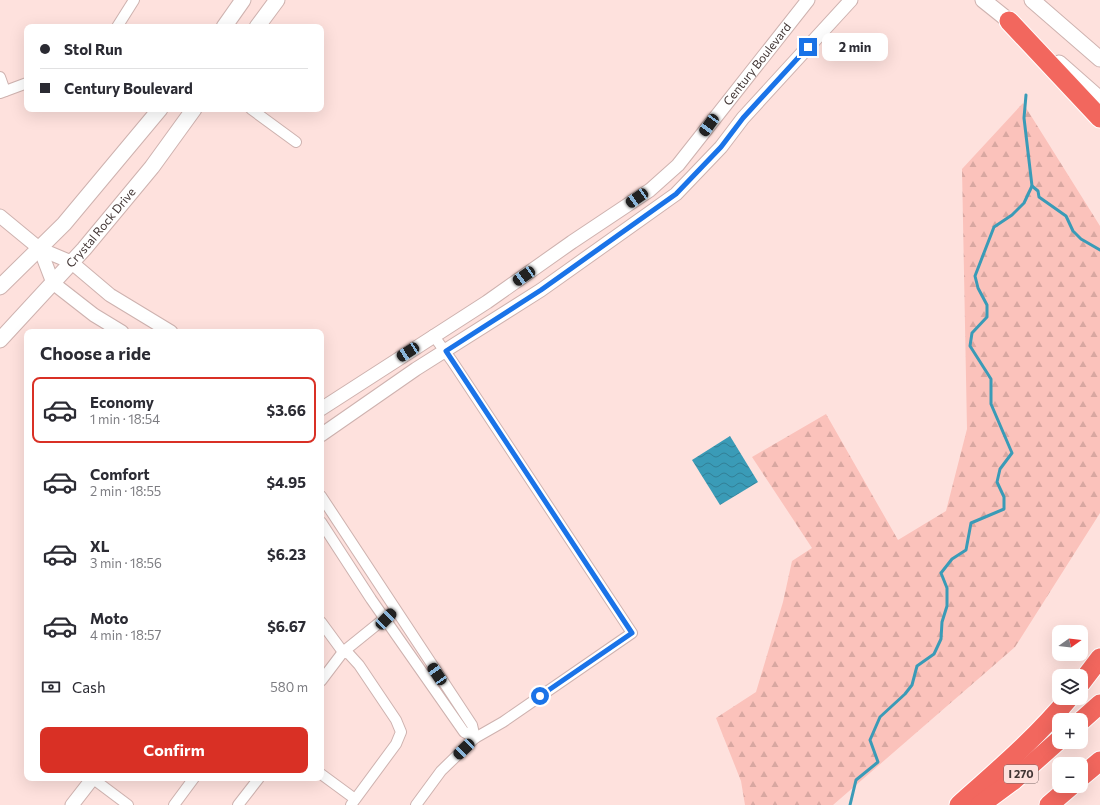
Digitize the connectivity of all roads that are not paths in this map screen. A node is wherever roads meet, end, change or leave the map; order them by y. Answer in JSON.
{"nodes":[{"id":1,"x":134,"y":0,"type":"edge"},
{"id":2,"x":243,"y":0,"type":"edge"},
{"id":3,"x":277,"y":0,"type":"edge"},
{"id":4,"x":808,"y":0,"type":"edge"},
{"id":5,"x":851,"y":0,"type":"edge"},
{"id":6,"x":982,"y":0,"type":"edge"},
{"id":7,"x":1032,"y":0,"type":"edge"},
{"id":8,"x":1009,"y":20,"type":"junction"},
{"id":9,"x":119,"y":24,"type":"edge"},
{"id":10,"x":226,"y":24,"type":"edge"},
{"id":11,"x":259,"y":24,"type":"edge"},
{"id":12,"x":1100,"y":59,"type":"edge"},
{"id":13,"x":0,"y":77,"type":"edge"},
{"id":14,"x":24,"y":84,"type":"edge"},
{"id":15,"x":2,"y":92,"type":"edge"},
{"id":16,"x":1100,"y":99,"type":"edge"},
{"id":17,"x":158,"y":112,"type":"edge"},
{"id":18,"x":192,"y":112,"type":"edge"},
{"id":19,"x":255,"y":112,"type":"edge"},
{"id":20,"x":1100,"y":118,"type":"edge"},
{"id":21,"x":296,"y":142,"type":"dead end"},
{"id":22,"x":0,"y":216,"type":"edge"},
{"id":23,"x":40,"y":249,"type":"junction"},
{"id":24,"x":71,"y":262,"type":"junction"},
{"id":25,"x":53,"y":283,"type":"junction"},
{"id":26,"x":0,"y":287,"type":"edge"},
{"id":27,"x":117,"y":329,"type":"edge"},
{"id":28,"x":166,"y":329,"type":"edge"},
{"id":29,"x":433,"y":336,"type":"junction"},
{"id":30,"x":0,"y":340,"type":"edge"},
{"id":31,"x":446,"y":351,"type":"junction"},
{"id":32,"x":326,"y":402,"type":"edge"},
{"id":33,"x":324,"y":433,"type":"edge"},
{"id":34,"x":324,"y":501,"type":"edge"},
{"id":35,"x":324,"y":526,"type":"edge"},
{"id":36,"x":394,"y":610,"type":"junction"},
{"id":37,"x":386,"y":619,"type":"junction"},
{"id":38,"x":324,"y":626,"type":"edge"},
{"id":39,"x":343,"y":652,"type":"junction"},
{"id":40,"x":1100,"y":658,"type":"edge"},
{"id":41,"x":1088,"y":674,"type":"edge"},
{"id":42,"x":324,"y":677,"type":"edge"},
{"id":43,"x":1100,"y":704,"type":"edge"},
{"id":44,"x":1063,"y":705,"type":"edge"},
{"id":45,"x":1088,"y":715,"type":"edge"},
{"id":46,"x":475,"y":738,"type":"junction"},
{"id":47,"x":1052,"y":746,"type":"edge"},
{"id":48,"x":1100,"y":761,"type":"edge"},
{"id":49,"x":1088,"y":771,"type":"edge"},
{"id":50,"x":324,"y":777,"type":"edge"},
{"id":51,"x":90,"y":781,"type":"edge"},
{"id":52,"x":96,"y":781,"type":"edge"},
{"id":53,"x":192,"y":781,"type":"edge"},
{"id":54,"x":257,"y":781,"type":"edge"},
{"id":55,"x":1063,"y":793,"type":"edge"},
{"id":56,"x":353,"y":802,"type":"edge"},
{"id":57,"x":72,"y":805,"type":"edge"},
{"id":58,"x":128,"y":805,"type":"edge"},
{"id":59,"x":174,"y":805,"type":"edge"},
{"id":60,"x":238,"y":805,"type":"edge"},
{"id":61,"x":416,"y":805,"type":"edge"},
{"id":62,"x":959,"y":805,"type":"edge"},
{"id":63,"x":980,"y":805,"type":"edge"},
{"id":64,"x":1050,"y":805,"type":"edge"}],
"edges":[{"from":1,"to":9,"type":"street"},
{"from":2,"to":10,"type":"main road"},
{"from":3,"to":11,"type":"main road"},
{"from":4,"to":29,"type":"street","name":"Century Boulevard"},
{"from":5,"to":31,"type":"street","name":"Century Boulevard"},
{"from":6,"to":8,"type":"main road"},
{"from":7,"to":12,"type":"main road"},
{"from":8,"to":16,"type":"main road"},
{"from":8,"to":20,"type":"highway"},
{"from":13,"to":15,"type":"street"},
{"from":14,"to":15,"type":"street"},
{"from":17,"to":23,"type":"main road"},
{"from":18,"to":24,"type":"main road","name":"Crystal Rock Drive"},
{"from":19,"to":21,"type":"street"},
{"from":22,"to":23,"type":"street"},
{"from":23,"to":24,"type":"street"},
{"from":23,"to":25,"type":"street"},
{"from":23,"to":26,"type":"main road"},
{"from":24,"to":25,"type":"main road","name":"Crystal Rock Drive"},
{"from":24,"to":28,"type":"street"},
{"from":25,"to":27,"type":"street"},
{"from":25,"to":30,"type":"main road","name":"Crystal Rock Drive"},
{"from":29,"to":31,"type":"street"},
{"from":29,"to":32,"type":"street","name":"Century Boulevard"},
{"from":31,"to":33,"type":"street","name":"Century Boulevard"},
{"from":31,"to":46,"type":"street"},
{"from":34,"to":36,"type":"street"},
{"from":35,"to":37,"type":"street"},
{"from":36,"to":37,"type":"street"},
{"from":36,"to":46,"type":"street"},
{"from":37,"to":39,"type":"street"},
{"from":37,"to":46,"type":"street"},
{"from":38,"to":39,"type":"street"},
{"from":39,"to":42,"type":"street"},
{"from":39,"to":56,"type":"street"},
{"from":40,"to":41,"type":"highway"},
{"from":43,"to":45,"type":"highway"},
{"from":44,"to":62,"type":"highway"},
{"from":46,"to":61,"type":"street"},
{"from":47,"to":63,"type":"highway","number":"I 270"},
{"from":48,"to":49,"type":"highway"},
{"from":50,"to":56,"type":"street"},
{"from":51,"to":57,"type":"street"},
{"from":52,"to":58,"type":"street"},
{"from":53,"to":59,"type":"street"},
{"from":54,"to":60,"type":"street"},
{"from":55,"to":64,"type":"highway"}]}
